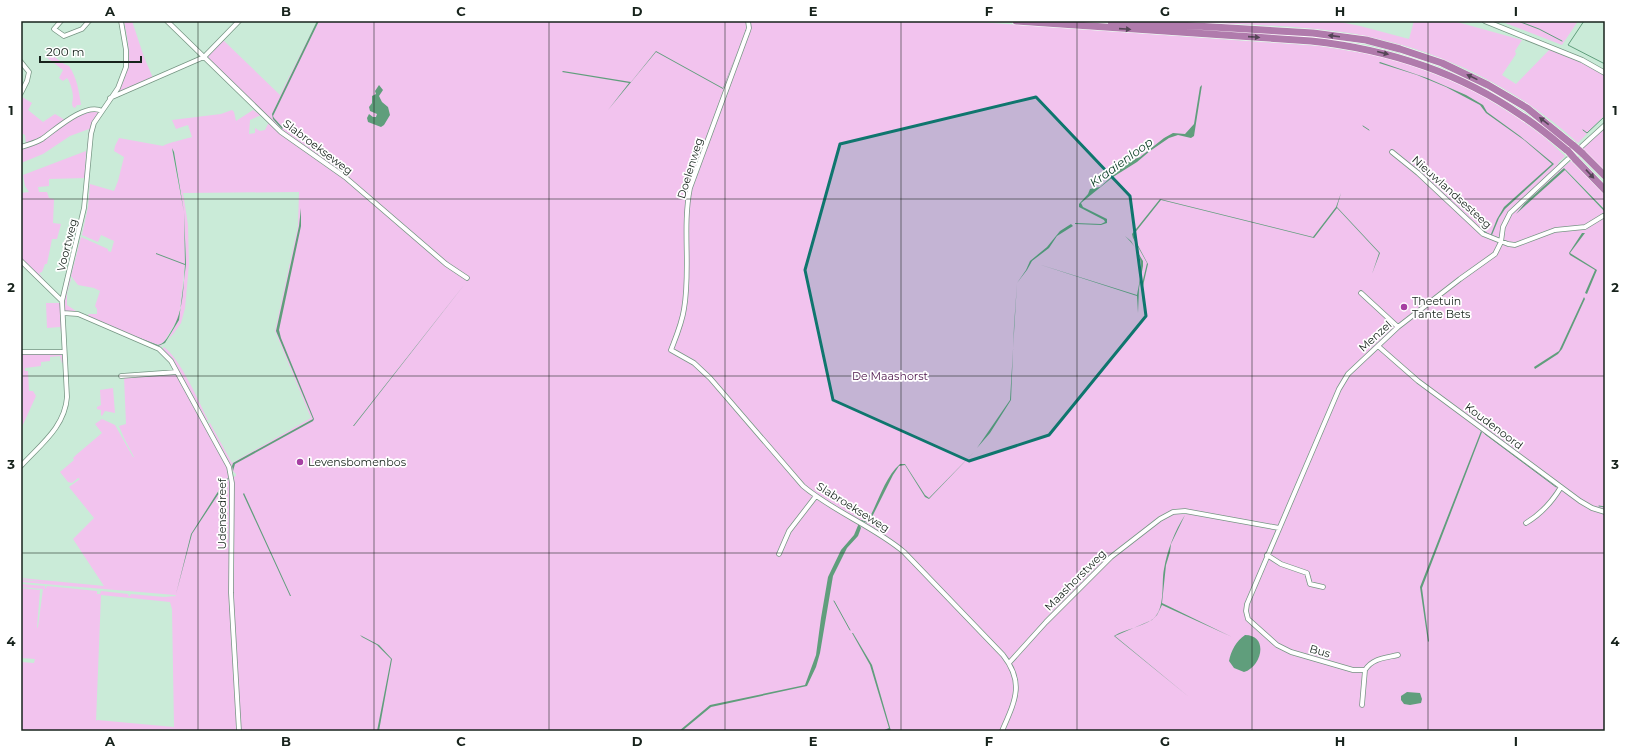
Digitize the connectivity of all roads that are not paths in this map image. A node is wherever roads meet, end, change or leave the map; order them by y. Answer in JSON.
{"nodes":[{"id":1,"x":61,"y":21,"type":"edge"},
{"id":2,"x":87,"y":21,"type":"edge"},
{"id":3,"x":121,"y":21,"type":"edge"},
{"id":4,"x":167,"y":21,"type":"edge"},
{"id":5,"x":239,"y":21,"type":"edge"},
{"id":6,"x":748,"y":21,"type":"edge"},
{"id":7,"x":1016,"y":21,"type":"edge"},
{"id":8,"x":1111,"y":21,"type":"edge"},
{"id":9,"x":1485,"y":21,"type":"edge"},
{"id":10,"x":204,"y":57,"type":"junction"},
{"id":11,"x":21,"y":62,"type":"edge"},
{"id":12,"x":1605,"y":73,"type":"edge"},
{"id":13,"x":21,"y":93,"type":"edge"},
{"id":14,"x":110,"y":98,"type":"junction"},
{"id":15,"x":102,"y":111,"type":"junction"},
{"id":16,"x":1605,"y":125,"type":"edge"},
{"id":17,"x":21,"y":147,"type":"edge"},
{"id":18,"x":1582,"y":150,"type":"junction"},
{"id":19,"x":1392,"y":152,"type":"dead end"},
{"id":20,"x":1570,"y":156,"type":"junction"},
{"id":21,"x":1605,"y":176,"type":"edge"},
{"id":22,"x":1605,"y":190,"type":"edge"},
{"id":23,"x":1603,"y":216,"type":"dead end"},
{"id":24,"x":1501,"y":242,"type":"junction"},
{"id":25,"x":21,"y":261,"type":"edge"},
{"id":26,"x":467,"y":278,"type":"dead end"},
{"id":27,"x":1361,"y":293,"type":"dead end"},
{"id":28,"x":62,"y":301,"type":"junction"},
{"id":29,"x":63,"y":313,"type":"junction"},
{"id":30,"x":1398,"y":328,"type":"junction"},
{"id":31,"x":1378,"y":346,"type":"junction"},
{"id":32,"x":671,"y":350,"type":"joint"},
{"id":33,"x":21,"y":352,"type":"edge"},
{"id":34,"x":64,"y":352,"type":"junction"},
{"id":35,"x":178,"y":372,"type":"junction"},
{"id":36,"x":121,"y":376,"type":"dead end"},
{"id":37,"x":21,"y":466,"type":"edge"},
{"id":38,"x":1561,"y":487,"type":"junction"},
{"id":39,"x":816,"y":496,"type":"junction"},
{"id":40,"x":1605,"y":512,"type":"edge"},
{"id":41,"x":1526,"y":523,"type":"dead end"},
{"id":42,"x":1279,"y":528,"type":"junction"},
{"id":43,"x":780,"y":554,"type":"dead end"},
{"id":44,"x":1267,"y":555,"type":"junction"},
{"id":45,"x":1323,"y":587,"type":"dead end"},
{"id":46,"x":1246,"y":614,"type":"joint"},
{"id":47,"x":1398,"y":655,"type":"dead end"},
{"id":48,"x":1009,"y":663,"type":"junction"},
{"id":49,"x":1365,"y":670,"type":"junction"},
{"id":50,"x":1362,"y":705,"type":"dead end"},
{"id":51,"x":239,"y":731,"type":"edge"},
{"id":52,"x":1002,"y":731,"type":"edge"}],
"edges":[{"from":1,"to":2,"type":"street"},
{"from":3,"to":14,"type":"street","name":"Voortweg"},
{"from":4,"to":10,"type":"street","name":"Slabroekseweg"},
{"from":5,"to":10,"type":"street"},
{"from":6,"to":32,"type":"street","name":"Doelenweg"},
{"from":7,"to":20,"type":"highway","one_way":true},
{"from":18,"to":8,"type":"highway","one_way":true,"bridge":true},
{"from":9,"to":12,"type":"street"},
{"from":10,"to":14,"type":"street"},
{"from":10,"to":26,"type":"street","name":"Slabroekseweg"},
{"from":11,"to":13,"type":"street"},
{"from":14,"to":15,"type":"street","name":"Voortweg"},
{"from":15,"to":17,"type":"street"},
{"from":15,"to":28,"type":"street","name":"Voortweg"},
{"from":16,"to":18,"type":"street"},
{"from":18,"to":21,"type":"highway"},
{"from":19,"to":24,"type":"street","name":"Nieuwlandsesteeg"},
{"from":20,"to":22,"type":"highway","one_way":true},
{"from":20,"to":24,"type":"street","name":"Menzel"},
{"from":23,"to":24,"type":"street"},
{"from":24,"to":30,"type":"street","name":"Menzel"},
{"from":25,"to":28,"type":"street"},
{"from":27,"to":30,"type":"street"},
{"from":28,"to":29,"type":"street","name":"Voortweg"},
{"from":29,"to":34,"type":"street","name":"Voortweg"},
{"from":29,"to":35,"type":"street","name":"Udensedreef"},
{"from":30,"to":31,"type":"street","name":"Menzel"},
{"from":31,"to":38,"type":"street","name":"Koudenoord"},
{"from":31,"to":42,"type":"street","name":"Menzel"},
{"from":32,"to":39,"type":"street","name":"Slabroekseweg"},
{"from":33,"to":34,"type":"street"},
{"from":34,"to":37,"type":"street","name":"Voortweg"},
{"from":35,"to":36,"type":"street"},
{"from":35,"to":51,"type":"street","name":"Udensedreef"},
{"from":38,"to":40,"type":"street","name":"Koudenoord"},
{"from":38,"to":41,"type":"street"},
{"from":39,"to":43,"type":"street"},
{"from":39,"to":48,"type":"street","name":"Slabroekseweg"},
{"from":42,"to":44,"type":"street","name":"Menzel"},
{"from":42,"to":48,"type":"street","name":"Maashorstweg"},
{"from":44,"to":45,"type":"street"},
{"from":44,"to":46,"type":"street","name":"Menzel"},
{"from":46,"to":49,"type":"street","name":"Bus"},
{"from":47,"to":49,"type":"street"},
{"from":48,"to":52,"type":"street"},
{"from":49,"to":50,"type":"street"}]}
